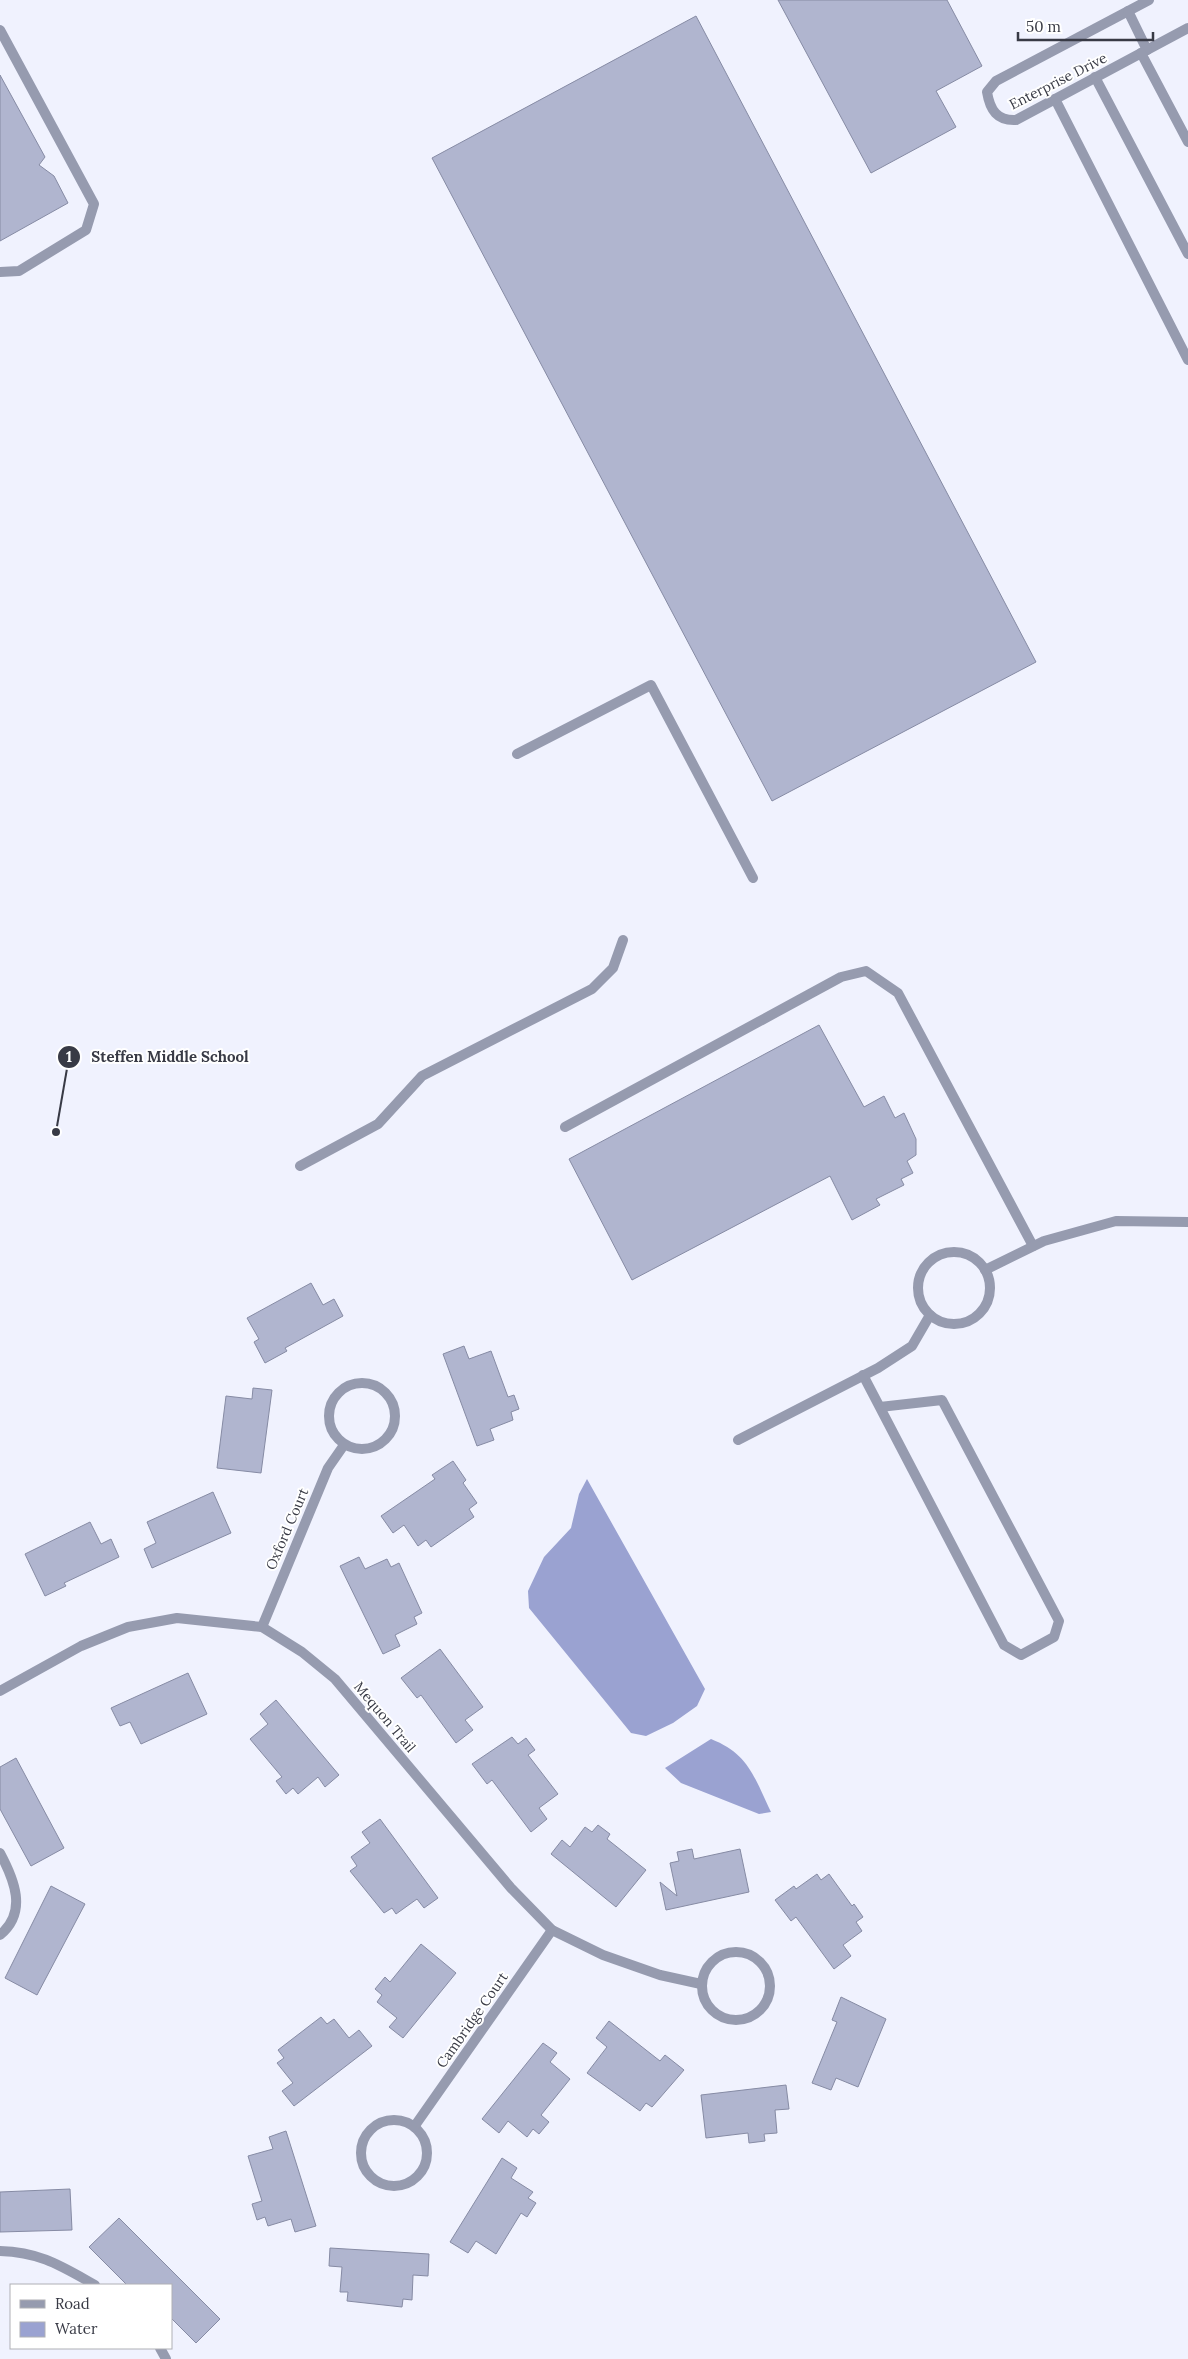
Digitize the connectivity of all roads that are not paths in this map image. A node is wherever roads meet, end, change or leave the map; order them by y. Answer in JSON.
{"nodes":[{"id":1,"x":1149,"y":0,"type":"edge"},
{"id":2,"x":1128,"y":11,"type":"junction"},
{"id":3,"x":1188,"y":28,"type":"edge"},
{"id":4,"x":0,"y":30,"type":"edge"},
{"id":5,"x":1144,"y":51,"type":"junction"},
{"id":6,"x":1095,"y":78,"type":"junction"},
{"id":7,"x":1055,"y":99,"type":"junction"},
{"id":8,"x":1188,"y":142,"type":"edge"},
{"id":9,"x":1188,"y":254,"type":"edge"},
{"id":10,"x":0,"y":272,"type":"edge"},
{"id":11,"x":1188,"y":360,"type":"edge"},
{"id":12,"x":517,"y":754,"type":"dead end"},
{"id":13,"x":753,"y":878,"type":"dead end"},
{"id":14,"x":623,"y":940,"type":"dead end"},
{"id":15,"x":565,"y":1127,"type":"dead end"},
{"id":16,"x":300,"y":1166,"type":"dead end"},
{"id":17,"x":1188,"y":1222,"type":"edge"},
{"id":18,"x":1033,"y":1246,"type":"junction"},
{"id":19,"x":985,"y":1270,"type":"junction"},
{"id":20,"x":930,"y":1315,"type":"junction"},
{"id":21,"x":863,"y":1375,"type":"junction"},
{"id":22,"x":880,"y":1406,"type":"junction"},
{"id":23,"x":738,"y":1440,"type":"dead end"},
{"id":24,"x":344,"y":1445,"type":"junction"},
{"id":25,"x":262,"y":1626,"type":"junction"},
{"id":26,"x":0,"y":1691,"type":"edge"},
{"id":27,"x":0,"y":1852,"type":"edge"},
{"id":28,"x":552,"y":1930,"type":"junction"},
{"id":29,"x":0,"y":1935,"type":"edge"},
{"id":30,"x":701,"y":1984,"type":"junction"},
{"id":31,"x":414,"y":2127,"type":"junction"},
{"id":32,"x":0,"y":2251,"type":"edge"},
{"id":33,"x":93,"y":2284,"type":"edge"}],
"edges":[{"from":1,"to":2,"type":"street","name":"Enterprise Drive"},
{"from":2,"to":5,"type":"street"},
{"from":2,"to":7,"type":"street","name":"Enterprise Drive"},
{"from":3,"to":5,"type":"street","name":"Enterprise Drive"},
{"from":4,"to":10,"type":"street"},
{"from":5,"to":6,"type":"street","name":"Enterprise Drive"},
{"from":5,"to":8,"type":"street"},
{"from":6,"to":7,"type":"street","name":"Enterprise Drive"},
{"from":6,"to":9,"type":"street"},
{"from":7,"to":11,"type":"street"},
{"from":12,"to":13,"type":"street"},
{"from":14,"to":16,"type":"street"},
{"from":15,"to":18,"type":"street"},
{"from":17,"to":18,"type":"street"},
{"from":18,"to":19,"type":"street"},
{"from":19,"to":20,"type":"street"},
{"from":19,"to":20,"type":"street"},
{"from":20,"to":21,"type":"street"},
{"from":21,"to":22,"type":"street"},
{"from":21,"to":23,"type":"street"},
{"from":22,"to":22,"type":"street"},
{"from":24,"to":24,"type":"street"},
{"from":24,"to":25,"type":"street","name":"Oxford Court"},
{"from":25,"to":26,"type":"street","name":"Mequon Trail"},
{"from":25,"to":28,"type":"street","name":"Mequon Trail"},
{"from":27,"to":29,"type":"street"},
{"from":28,"to":30,"type":"street","name":"Mequon Trail"},
{"from":28,"to":31,"type":"street","name":"Cambridge Court"},
{"from":30,"to":30,"type":"street"},
{"from":31,"to":31,"type":"street"},
{"from":32,"to":33,"type":"street"}]}
